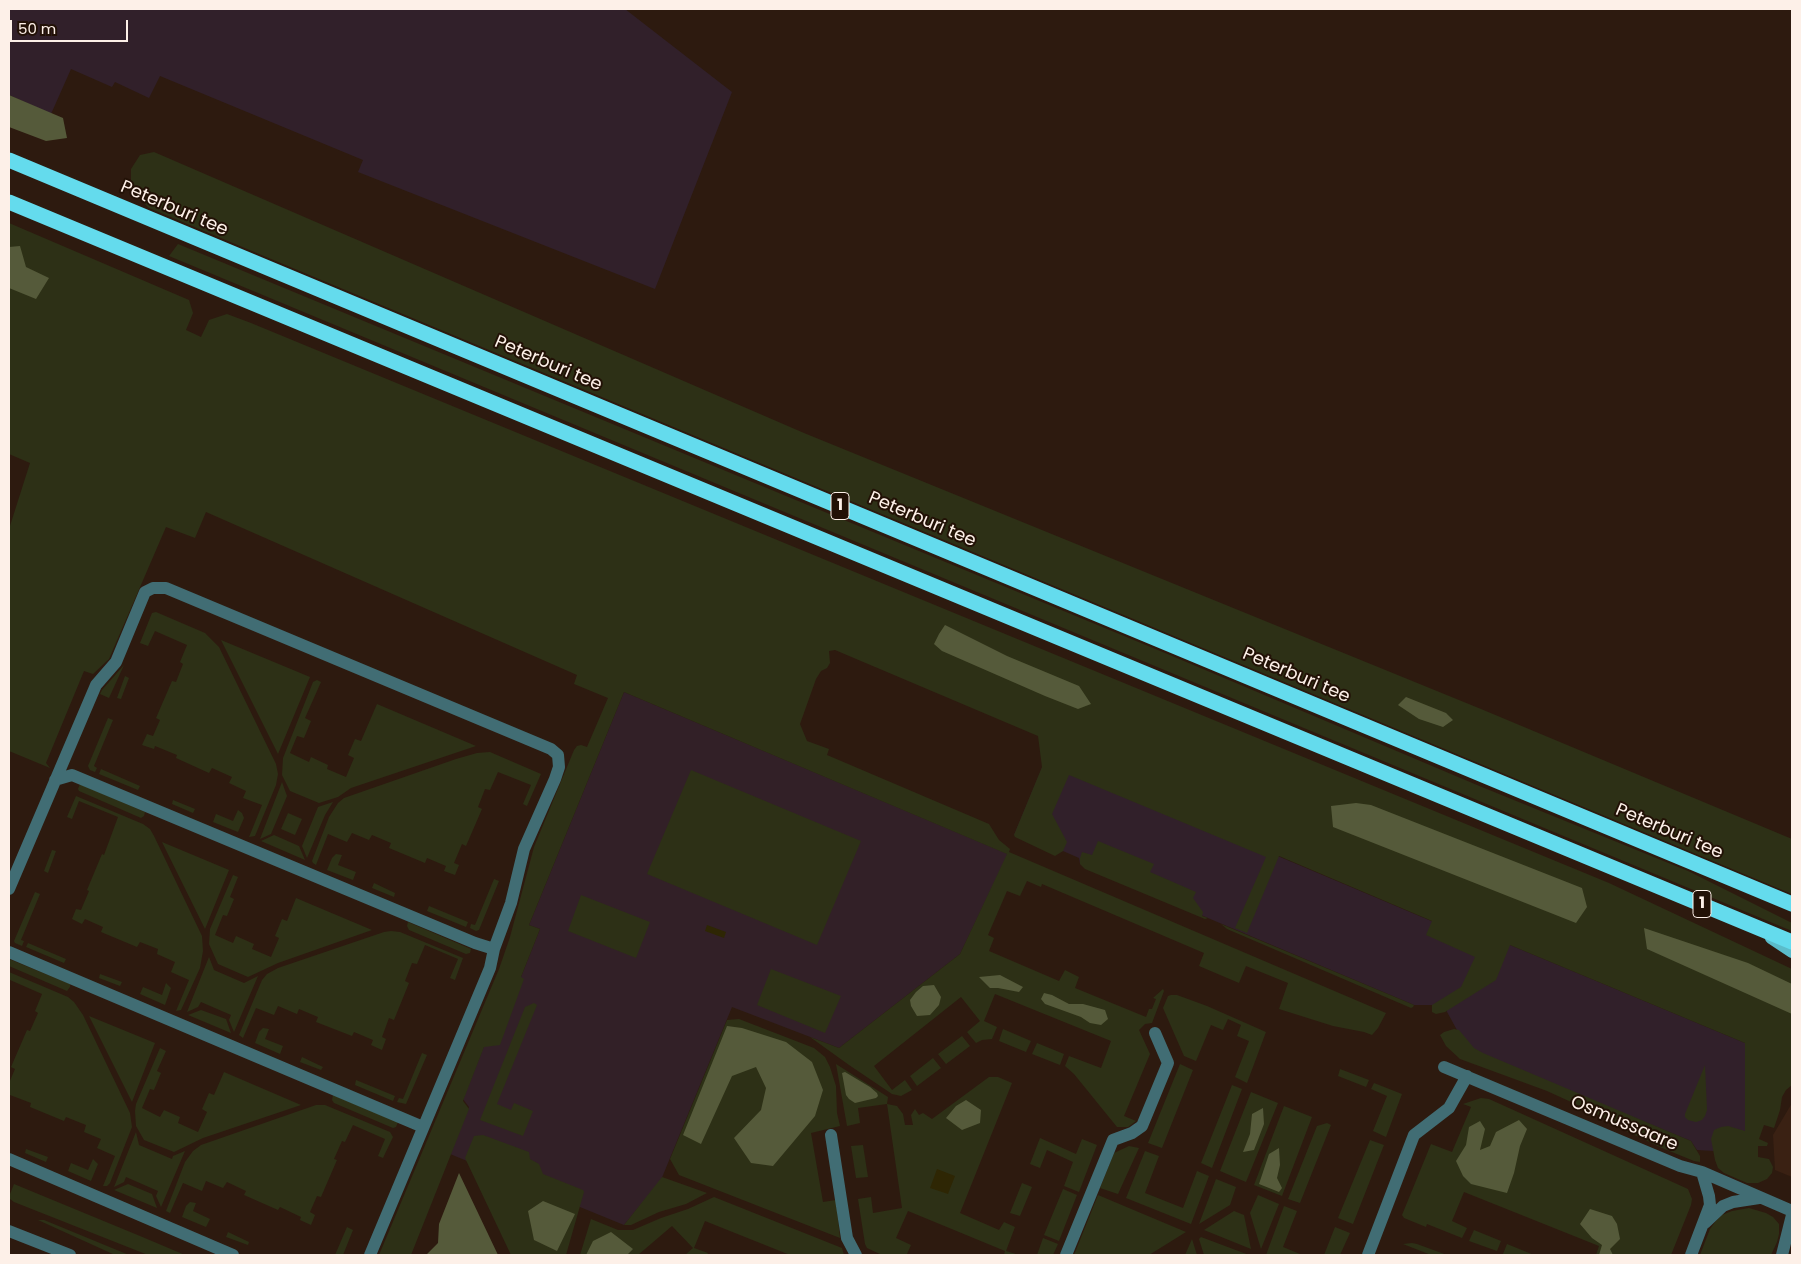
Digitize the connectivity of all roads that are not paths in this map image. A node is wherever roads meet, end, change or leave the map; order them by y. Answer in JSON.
{"nodes":[{"id":1,"x":9,"y":160,"type":"edge"},
{"id":2,"x":9,"y":202,"type":"edge"},
{"id":3,"x":56,"y":780,"type":"junction"},
{"id":4,"x":9,"y":889,"type":"edge"},
{"id":5,"x":1792,"y":904,"type":"edge"},
{"id":6,"x":1741,"y":920,"type":"junction"},
{"id":7,"x":1792,"y":942,"type":"edge"},
{"id":8,"x":494,"y":949,"type":"junction"},
{"id":9,"x":9,"y":952,"type":"edge"},
{"id":10,"x":1792,"y":952,"type":"edge"},
{"id":11,"x":1155,"y":1033,"type":"dead end"},
{"id":12,"x":1444,"y":1067,"type":"dead end"},
{"id":13,"x":1467,"y":1076,"type":"junction"},
{"id":14,"x":423,"y":1127,"type":"junction"},
{"id":15,"x":832,"y":1135,"type":"dead end"},
{"id":16,"x":9,"y":1159,"type":"edge"},
{"id":17,"x":1702,"y":1172,"type":"junction"},
{"id":18,"x":1760,"y":1198,"type":"junction"},
{"id":19,"x":1792,"y":1211,"type":"edge"},
{"id":20,"x":1792,"y":1215,"type":"edge"},
{"id":21,"x":1701,"y":1229,"type":"junction"},
{"id":22,"x":9,"y":1231,"type":"edge"},
{"id":23,"x":70,"y":1255,"type":"edge"},
{"id":24,"x":233,"y":1255,"type":"edge"},
{"id":25,"x":370,"y":1255,"type":"edge"},
{"id":26,"x":856,"y":1255,"type":"edge"},
{"id":27,"x":1066,"y":1255,"type":"edge"},
{"id":28,"x":1368,"y":1255,"type":"edge"},
{"id":29,"x":1691,"y":1255,"type":"edge"},
{"id":30,"x":1782,"y":1255,"type":"edge"}],
"edges":[{"from":1,"to":5,"type":"highway","name":"Peterburi tee","number":"1"},
{"from":2,"to":6,"type":"highway","number":"1"},
{"from":3,"to":4,"type":"street"},
{"from":3,"to":8,"type":"street"},
{"from":3,"to":8,"type":"street"},
{"from":6,"to":7,"type":"highway","number":"1"},
{"from":6,"to":10,"type":"main road"},
{"from":8,"to":14,"type":"street"},
{"from":9,"to":14,"type":"street"},
{"from":11,"to":27,"type":"street"},
{"from":12,"to":13,"type":"street","name":"Osmussaare"},
{"from":13,"to":17,"type":"street","name":"Osmussaare"},
{"from":13,"to":28,"type":"street"},
{"from":14,"to":25,"type":"street"},
{"from":15,"to":26,"type":"street"},
{"from":16,"to":24,"type":"street"},
{"from":17,"to":18,"type":"street","name":"Osmussaare"},
{"from":17,"to":21,"type":"street"},
{"from":18,"to":19,"type":"street","name":"Osmussaare"},
{"from":18,"to":21,"type":"street"},
{"from":20,"to":30,"type":"street"},
{"from":21,"to":29,"type":"street"},
{"from":22,"to":23,"type":"street"}]}
